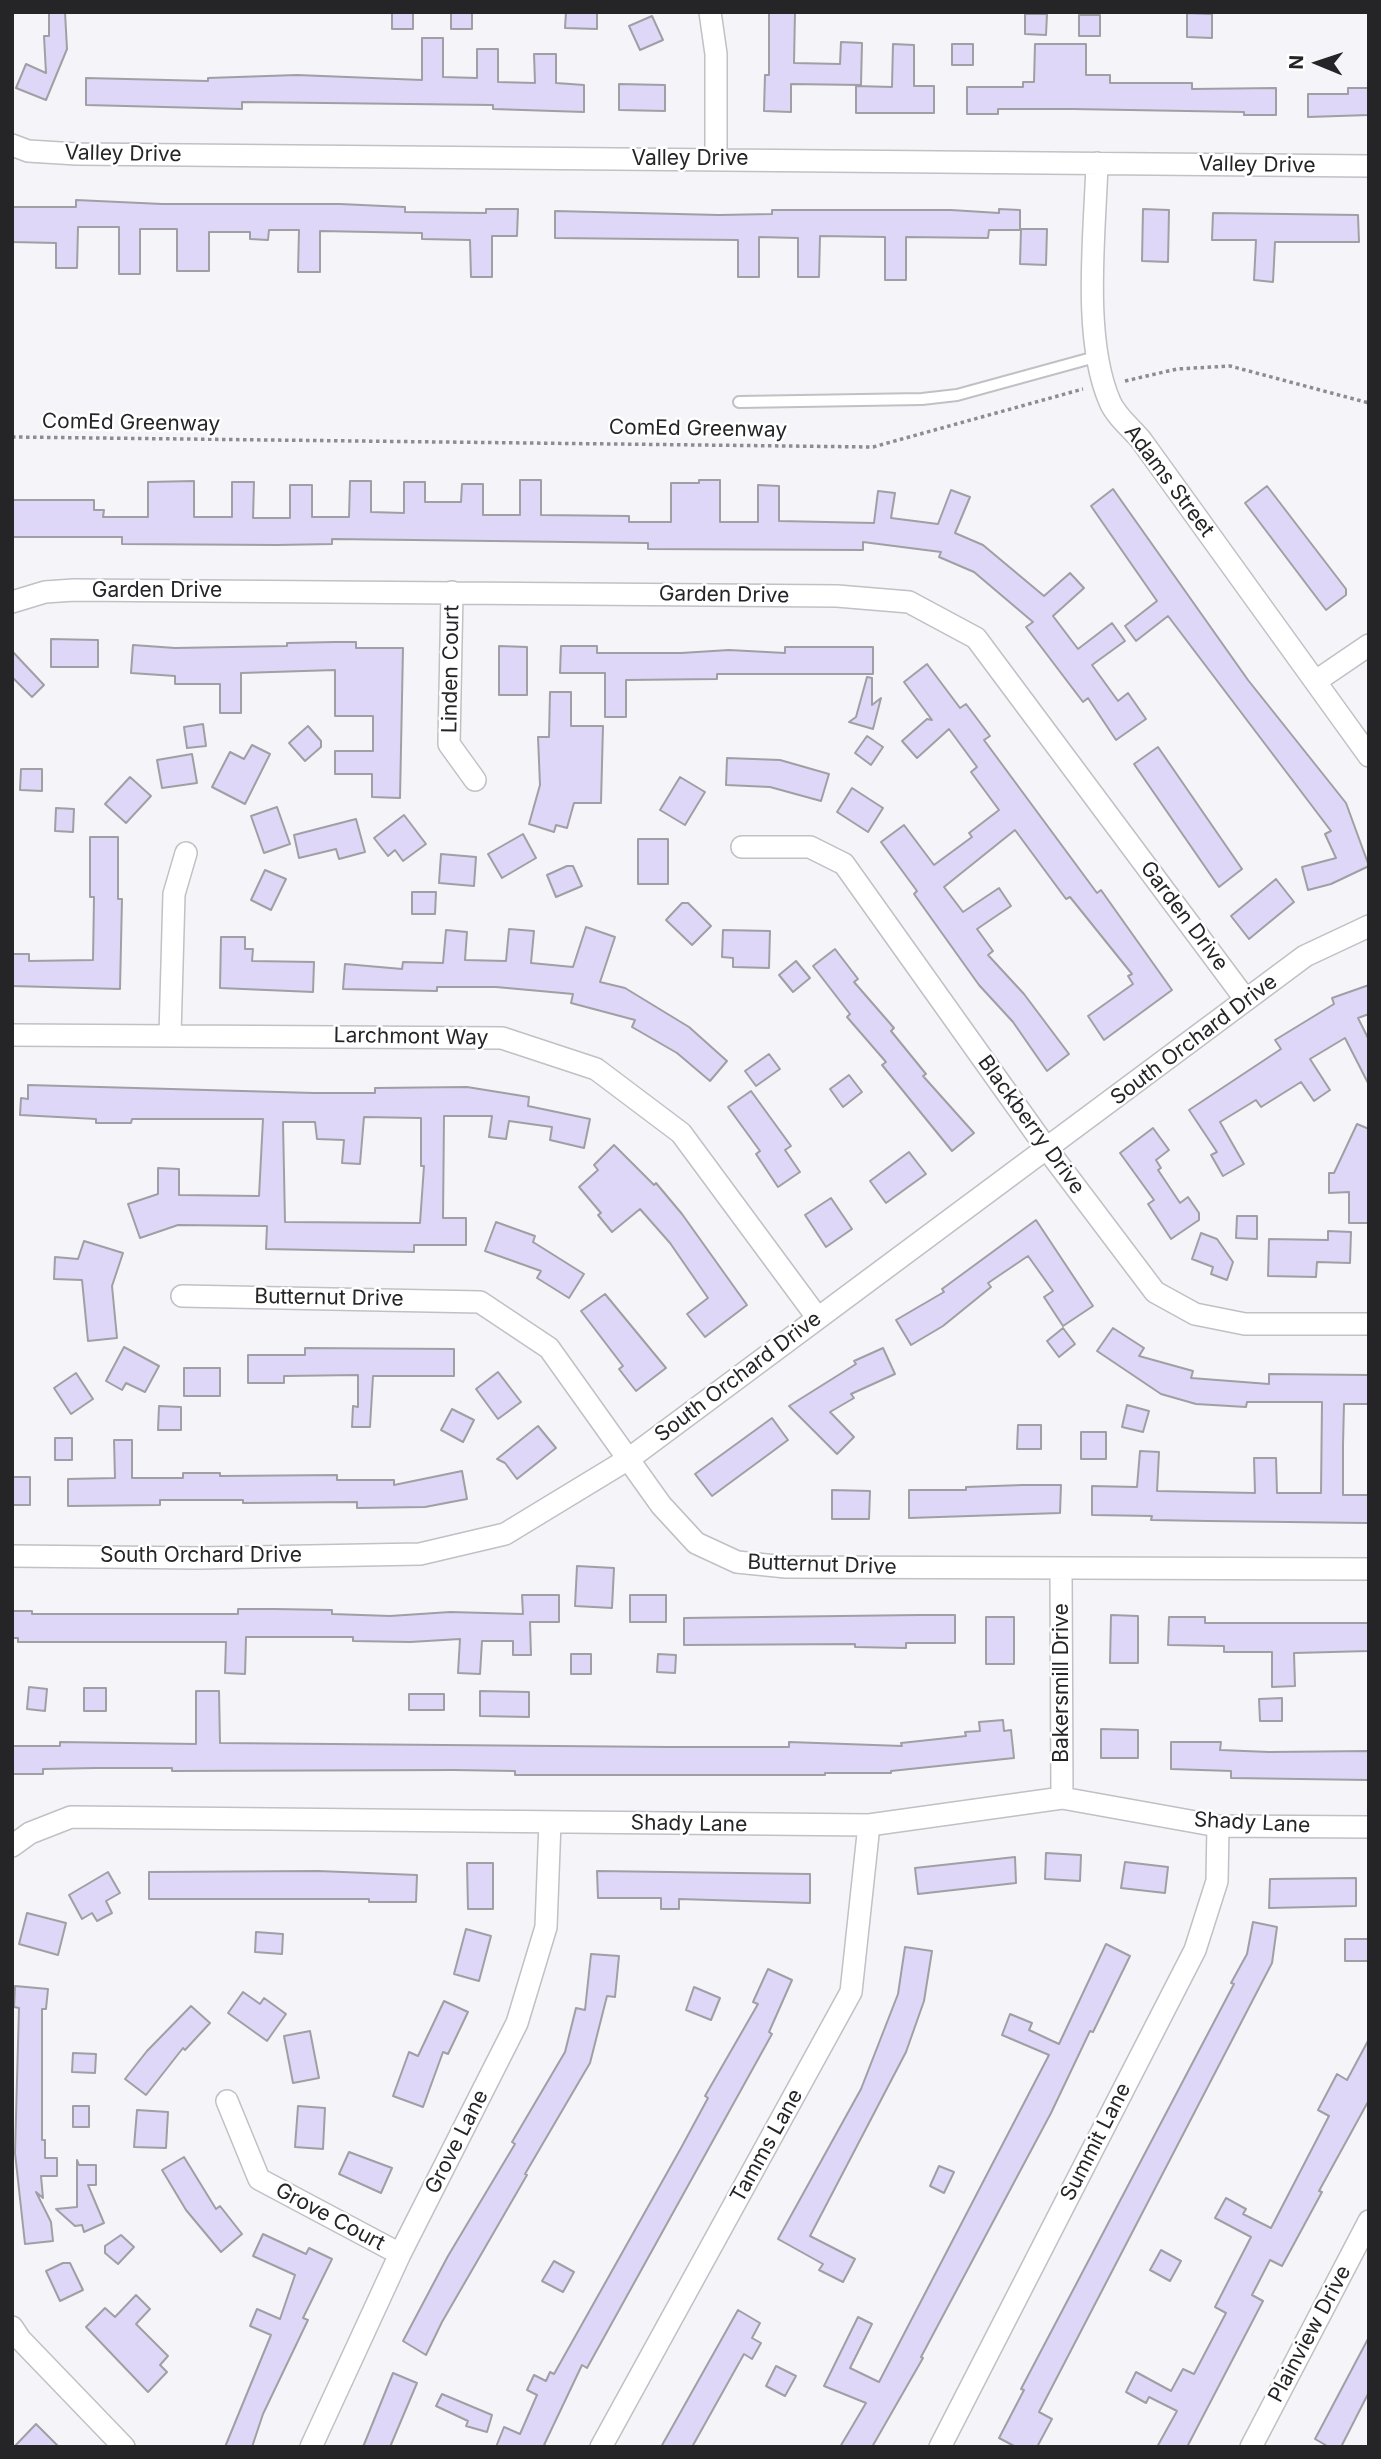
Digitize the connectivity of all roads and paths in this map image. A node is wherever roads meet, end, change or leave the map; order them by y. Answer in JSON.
{"nodes":[{"id":1,"x":710,"y":12,"type":"edge"},
{"id":2,"x":12,"y":145,"type":"edge"},
{"id":3,"x":716,"y":159,"type":"junction"},
{"id":4,"x":1097,"y":163,"type":"junction"},
{"id":5,"x":1369,"y":166,"type":"edge"},
{"id":6,"x":1099,"y":356,"type":"junction"},
{"id":7,"x":1104,"y":385,"type":"junction"},
{"id":8,"x":739,"y":402,"type":"dead end"},
{"id":9,"x":1369,"y":403,"type":"edge"},
{"id":10,"x":12,"y":437,"type":"edge"},
{"id":11,"x":452,"y":592,"type":"junction"},
{"id":12,"x":12,"y":602,"type":"edge"},
{"id":13,"x":1369,"y":645,"type":"edge"},
{"id":14,"x":1316,"y":681,"type":"junction"},
{"id":15,"x":1369,"y":756,"type":"edge"},
{"id":16,"x":475,"y":780,"type":"dead end"},
{"id":17,"x":742,"y":847,"type":"dead end"},
{"id":18,"x":186,"y":853,"type":"dead end"},
{"id":19,"x":1369,"y":926,"type":"edge"},
{"id":20,"x":1247,"y":1000,"type":"junction"},
{"id":21,"x":12,"y":1035,"type":"edge"},
{"id":22,"x":170,"y":1035,"type":"junction"},
{"id":23,"x":1047,"y":1149,"type":"junction"},
{"id":24,"x":181,"y":1296,"type":"dead end"},
{"id":25,"x":817,"y":1317,"type":"junction"},
{"id":26,"x":1369,"y":1324,"type":"edge"},
{"id":27,"x":630,"y":1458,"type":"junction"},
{"id":28,"x":12,"y":1556,"type":"edge"},
{"id":29,"x":1062,"y":1569,"type":"junction"},
{"id":30,"x":1369,"y":1569,"type":"edge"},
{"id":31,"x":1062,"y":1798,"type":"junction"},
{"id":32,"x":551,"y":1822,"type":"junction"},
{"id":33,"x":869,"y":1825,"type":"junction"},
{"id":34,"x":1218,"y":1826,"type":"junction"},
{"id":35,"x":1369,"y":1827,"type":"edge"},
{"id":36,"x":12,"y":1846,"type":"edge"},
{"id":37,"x":227,"y":2101,"type":"dead end"},
{"id":38,"x":1369,"y":2221,"type":"edge"},
{"id":39,"x":400,"y":2255,"type":"junction"},
{"id":40,"x":12,"y":2327,"type":"edge"},
{"id":41,"x":124,"y":2447,"type":"edge"},
{"id":42,"x":311,"y":2447,"type":"edge"},
{"id":43,"x":601,"y":2447,"type":"edge"},
{"id":44,"x":940,"y":2447,"type":"edge"},
{"id":45,"x":1251,"y":2447,"type":"edge"}],
"edges":[{"from":1,"to":3,"type":"street"},
{"from":2,"to":3,"type":"street","name":"Valley Drive"},
{"from":3,"to":4,"type":"street","name":"Valley Drive"},
{"from":4,"to":5,"type":"street","name":"Valley Drive"},
{"from":4,"to":6,"type":"street","name":"Adams Street"},
{"from":6,"to":7,"type":"street","name":"Adams Street"},
{"from":6,"to":8,"type":"lane"},
{"from":7,"to":9,"type":"path","name":"ComEd Greenway"},
{"from":7,"to":10,"type":"path","name":"ComEd Greenway"},
{"from":7,"to":14,"type":"street","name":"Adams Street"},
{"from":11,"to":12,"type":"street","name":"Garden Drive"},
{"from":11,"to":16,"type":"street","name":"Linden Court"},
{"from":11,"to":20,"type":"street","name":"Garden Drive"},
{"from":13,"to":14,"type":"street"},
{"from":14,"to":15,"type":"street","name":"Adams Street"},
{"from":17,"to":23,"type":"street","name":"Blackberry Drive"},
{"from":18,"to":22,"type":"street"},
{"from":19,"to":20,"type":"street","name":"South Orchard Drive"},
{"from":20,"to":23,"type":"street","name":"South Orchard Drive"},
{"from":21,"to":22,"type":"street","name":"Larchmont Way"},
{"from":22,"to":25,"type":"street","name":"Larchmont Way"},
{"from":23,"to":25,"type":"street","name":"South Orchard Drive"},
{"from":23,"to":26,"type":"street","name":"Blackberry Drive"},
{"from":24,"to":27,"type":"street","name":"Butternut Drive"},
{"from":25,"to":27,"type":"street","name":"South Orchard Drive"},
{"from":27,"to":28,"type":"street","name":"South Orchard Drive"},
{"from":27,"to":29,"type":"street","name":"Butternut Drive"},
{"from":29,"to":30,"type":"street","name":"Butternut Drive"},
{"from":29,"to":31,"type":"street","name":"Bakersmill Drive"},
{"from":31,"to":33,"type":"street","name":"Shady Lane"},
{"from":31,"to":34,"type":"street","name":"Shady Lane"},
{"from":32,"to":33,"type":"street","name":"Shady Lane"},
{"from":32,"to":36,"type":"street","name":"Shady Lane"},
{"from":32,"to":39,"type":"street","name":"Grove Lane"},
{"from":33,"to":43,"type":"street","name":"Tamms Lane"},
{"from":34,"to":35,"type":"street","name":"Shady Lane"},
{"from":34,"to":44,"type":"street","name":"Summit Lane"},
{"from":37,"to":39,"type":"street","name":"Grove Court"},
{"from":38,"to":45,"type":"street","name":"Plainview Drive"},
{"from":39,"to":42,"type":"street","name":"Grove Lane"},
{"from":40,"to":41,"type":"street"}]}
